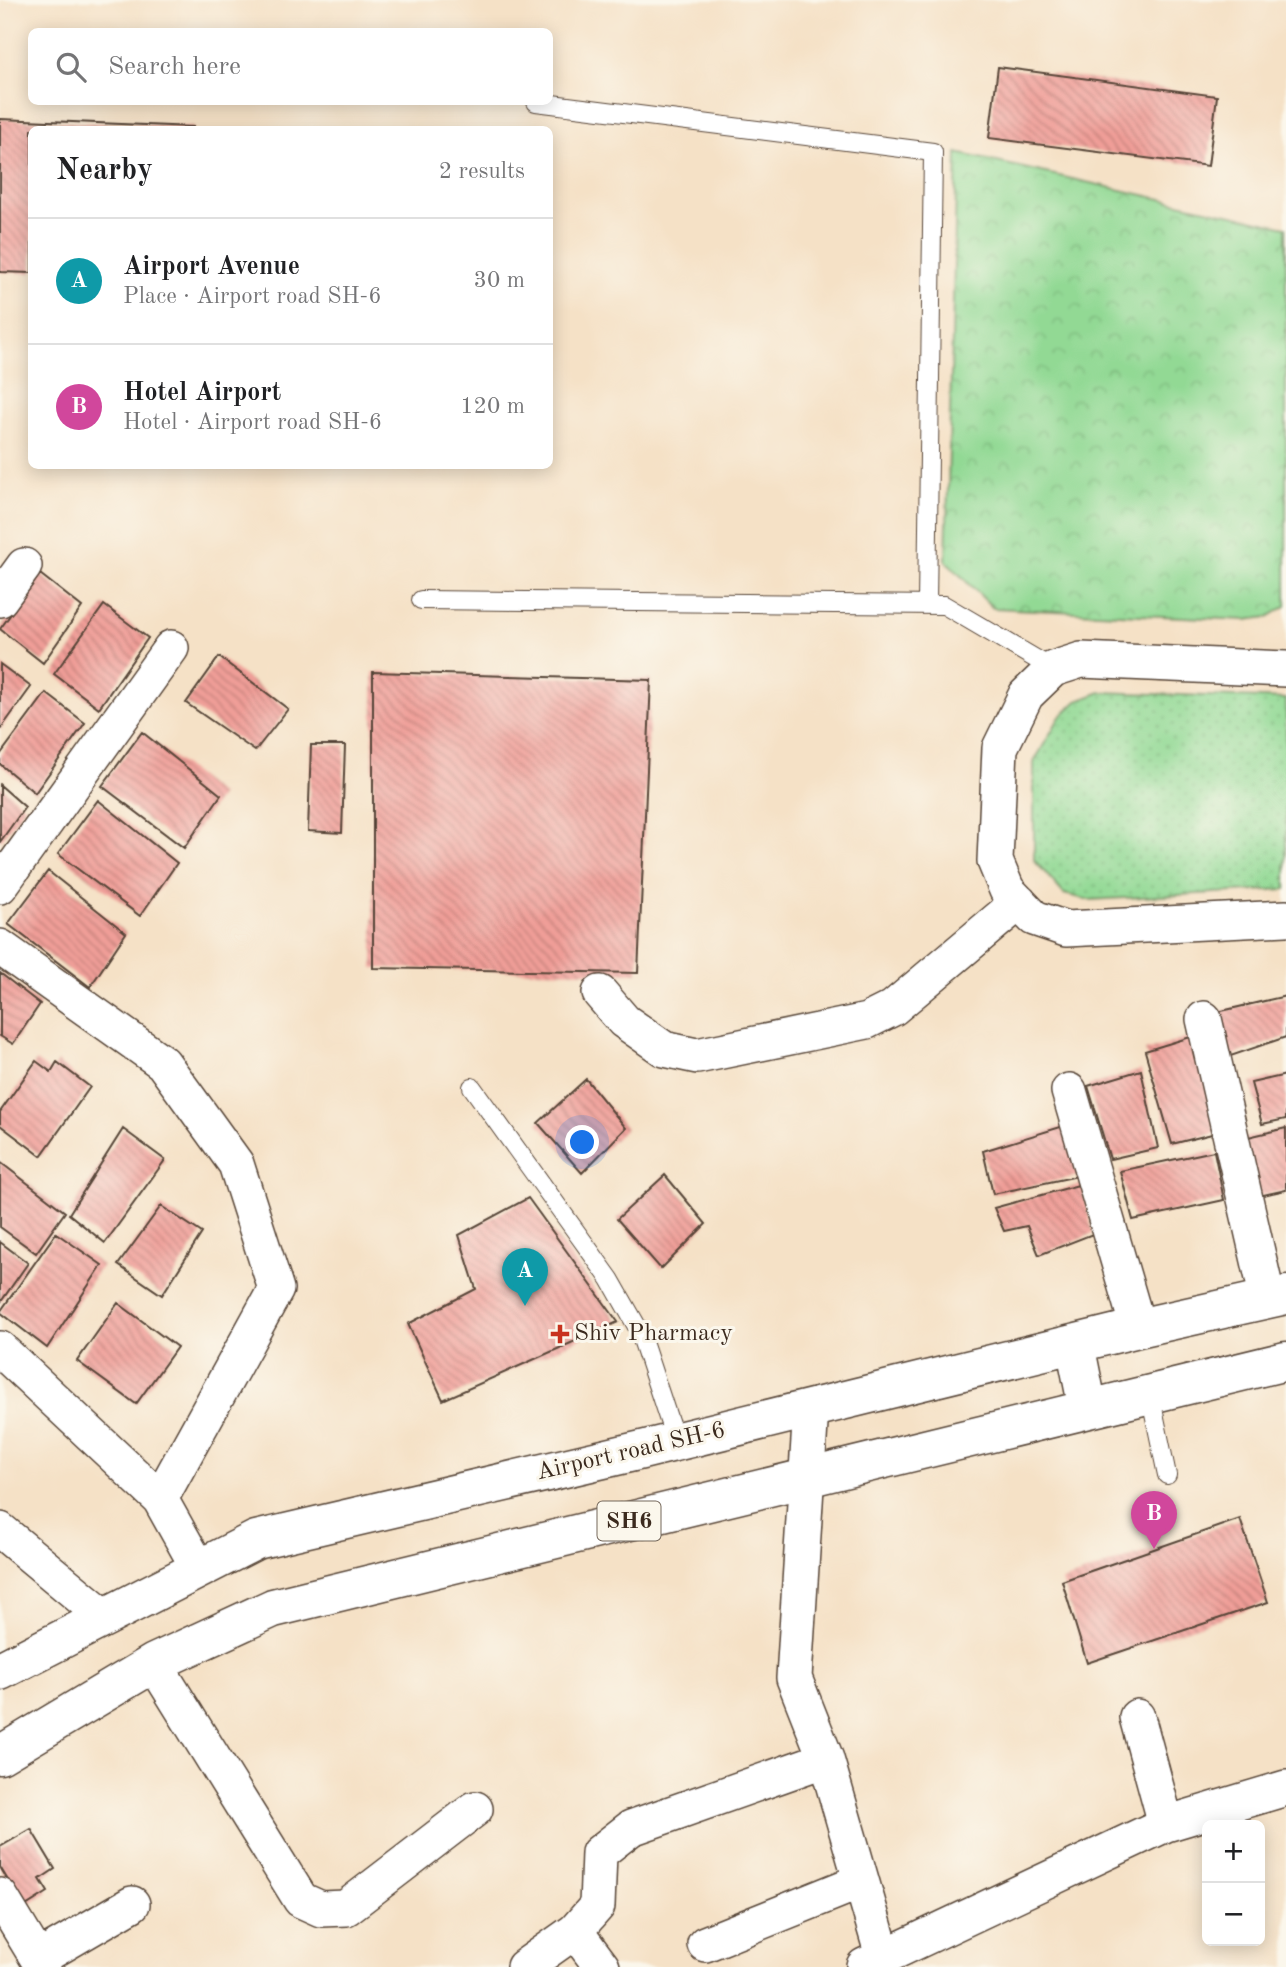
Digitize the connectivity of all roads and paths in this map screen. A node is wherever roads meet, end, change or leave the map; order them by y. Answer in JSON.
{"nodes":[{"id":1,"x":553,"y":104,"type":"edge"},
{"id":2,"x":24,"y":566,"type":"dead end"},
{"id":3,"x":0,"y":599,"type":"edge"},
{"id":4,"x":421,"y":600,"type":"dead end"},
{"id":5,"x":928,"y":605,"type":"junction"},
{"id":6,"x":171,"y":648,"type":"dead end"},
{"id":7,"x":1053,"y":669,"type":"junction"},
{"id":8,"x":1286,"y":669,"type":"edge"},
{"id":9,"x":0,"y":886,"type":"edge"},
{"id":10,"x":1019,"y":902,"type":"junction"},
{"id":11,"x":1286,"y":918,"type":"edge"},
{"id":12,"x":0,"y":947,"type":"edge"},
{"id":13,"x":600,"y":993,"type":"dead end"},
{"id":14,"x":1204,"y":1019,"type":"dead end"},
{"id":15,"x":472,"y":1087,"type":"dead end"},
{"id":16,"x":1069,"y":1091,"type":"dead end"},
{"id":17,"x":1277,"y":1298,"type":"edge"},
{"id":18,"x":1138,"y":1328,"type":"junction"},
{"id":19,"x":1074,"y":1344,"type":"junction"},
{"id":20,"x":0,"y":1349,"type":"edge"},
{"id":21,"x":1286,"y":1361,"type":"edge"},
{"id":22,"x":1150,"y":1394,"type":"junction"},
{"id":23,"x":811,"y":1408,"type":"junction"},
{"id":24,"x":1088,"y":1409,"type":"junction"},
{"id":25,"x":677,"y":1441,"type":"junction"},
{"id":26,"x":1167,"y":1475,"type":"dead end"},
{"id":27,"x":807,"y":1478,"type":"junction"},
{"id":28,"x":160,"y":1499,"type":"junction"},
{"id":29,"x":0,"y":1530,"type":"edge"},
{"id":30,"x":198,"y":1567,"type":"junction"},
{"id":31,"x":106,"y":1618,"type":"junction"},
{"id":32,"x":154,"y":1663,"type":"junction"},
{"id":33,"x":0,"y":1671,"type":"edge"},
{"id":34,"x":1137,"y":1717,"type":"dead end"},
{"id":35,"x":0,"y":1755,"type":"edge"},
{"id":36,"x":826,"y":1759,"type":"junction"},
{"id":37,"x":1286,"y":1788,"type":"edge"},
{"id":38,"x":475,"y":1809,"type":"dead end"},
{"id":39,"x":1166,"y":1824,"type":"junction"},
{"id":40,"x":859,"y":1882,"type":"junction"},
{"id":41,"x":0,"y":1896,"type":"edge"},
{"id":42,"x":132,"y":1904,"type":"dead end"},
{"id":43,"x":575,"y":1931,"type":"junction"},
{"id":44,"x":705,"y":1944,"type":"dead end"},
{"id":45,"x":873,"y":1962,"type":"edge"},
{"id":46,"x":41,"y":1963,"type":"edge"},
{"id":47,"x":524,"y":1967,"type":"edge"},
{"id":48,"x":602,"y":1967,"type":"edge"}],
"edges":[{"from":1,"to":5,"type":"lane"},
{"from":2,"to":3,"type":"street"},
{"from":4,"to":5,"type":"lane"},
{"from":5,"to":7,"type":"lane"},
{"from":6,"to":9,"type":"street"},
{"from":7,"to":8,"type":"street"},
{"from":7,"to":10,"type":"street"},
{"from":10,"to":11,"type":"street"},
{"from":10,"to":13,"type":"street"},
{"from":12,"to":28,"type":"street"},
{"from":14,"to":17,"type":"street"},
{"from":15,"to":25,"type":"lane"},
{"from":16,"to":18,"type":"street"},
{"from":17,"to":18,"type":"main road","name":"Airport road SH-6"},
{"from":18,"to":19,"type":"main road","name":"Airport road SH-6"},
{"from":19,"to":23,"type":"main road","name":"Airport road SH-6"},
{"from":19,"to":24,"type":"main road"},
{"from":20,"to":28,"type":"street"},
{"from":21,"to":22,"type":"main road","number":"SH6"},
{"from":22,"to":24,"type":"main road","number":"SH6"},
{"from":22,"to":26,"type":"lane"},
{"from":23,"to":25,"type":"main road","name":"Airport road SH-6"},
{"from":23,"to":27,"type":"street"},
{"from":24,"to":27,"type":"main road","number":"SH6"},
{"from":25,"to":30,"type":"main road","name":"Airport road SH-6"},
{"from":27,"to":32,"type":"main road","number":"SH6"},
{"from":27,"to":36,"type":"street"},
{"from":28,"to":30,"type":"street"},
{"from":29,"to":31,"type":"street"},
{"from":30,"to":31,"type":"main road","name":"Airport road SH-6"},
{"from":31,"to":33,"type":"main road","name":"Airport road SH-6"},
{"from":32,"to":35,"type":"main road","number":"SH6"},
{"from":32,"to":38,"type":"street"},
{"from":34,"to":39,"type":"street"},
{"from":36,"to":40,"type":"street"},
{"from":36,"to":43,"type":"street"},
{"from":37,"to":39,"type":"street"},
{"from":39,"to":45,"type":"street"},
{"from":40,"to":44,"type":"street"},
{"from":40,"to":45,"type":"street"},
{"from":41,"to":46,"type":"street"},
{"from":42,"to":46,"type":"street"},
{"from":43,"to":47,"type":"street"},
{"from":43,"to":48,"type":"street"}]}
